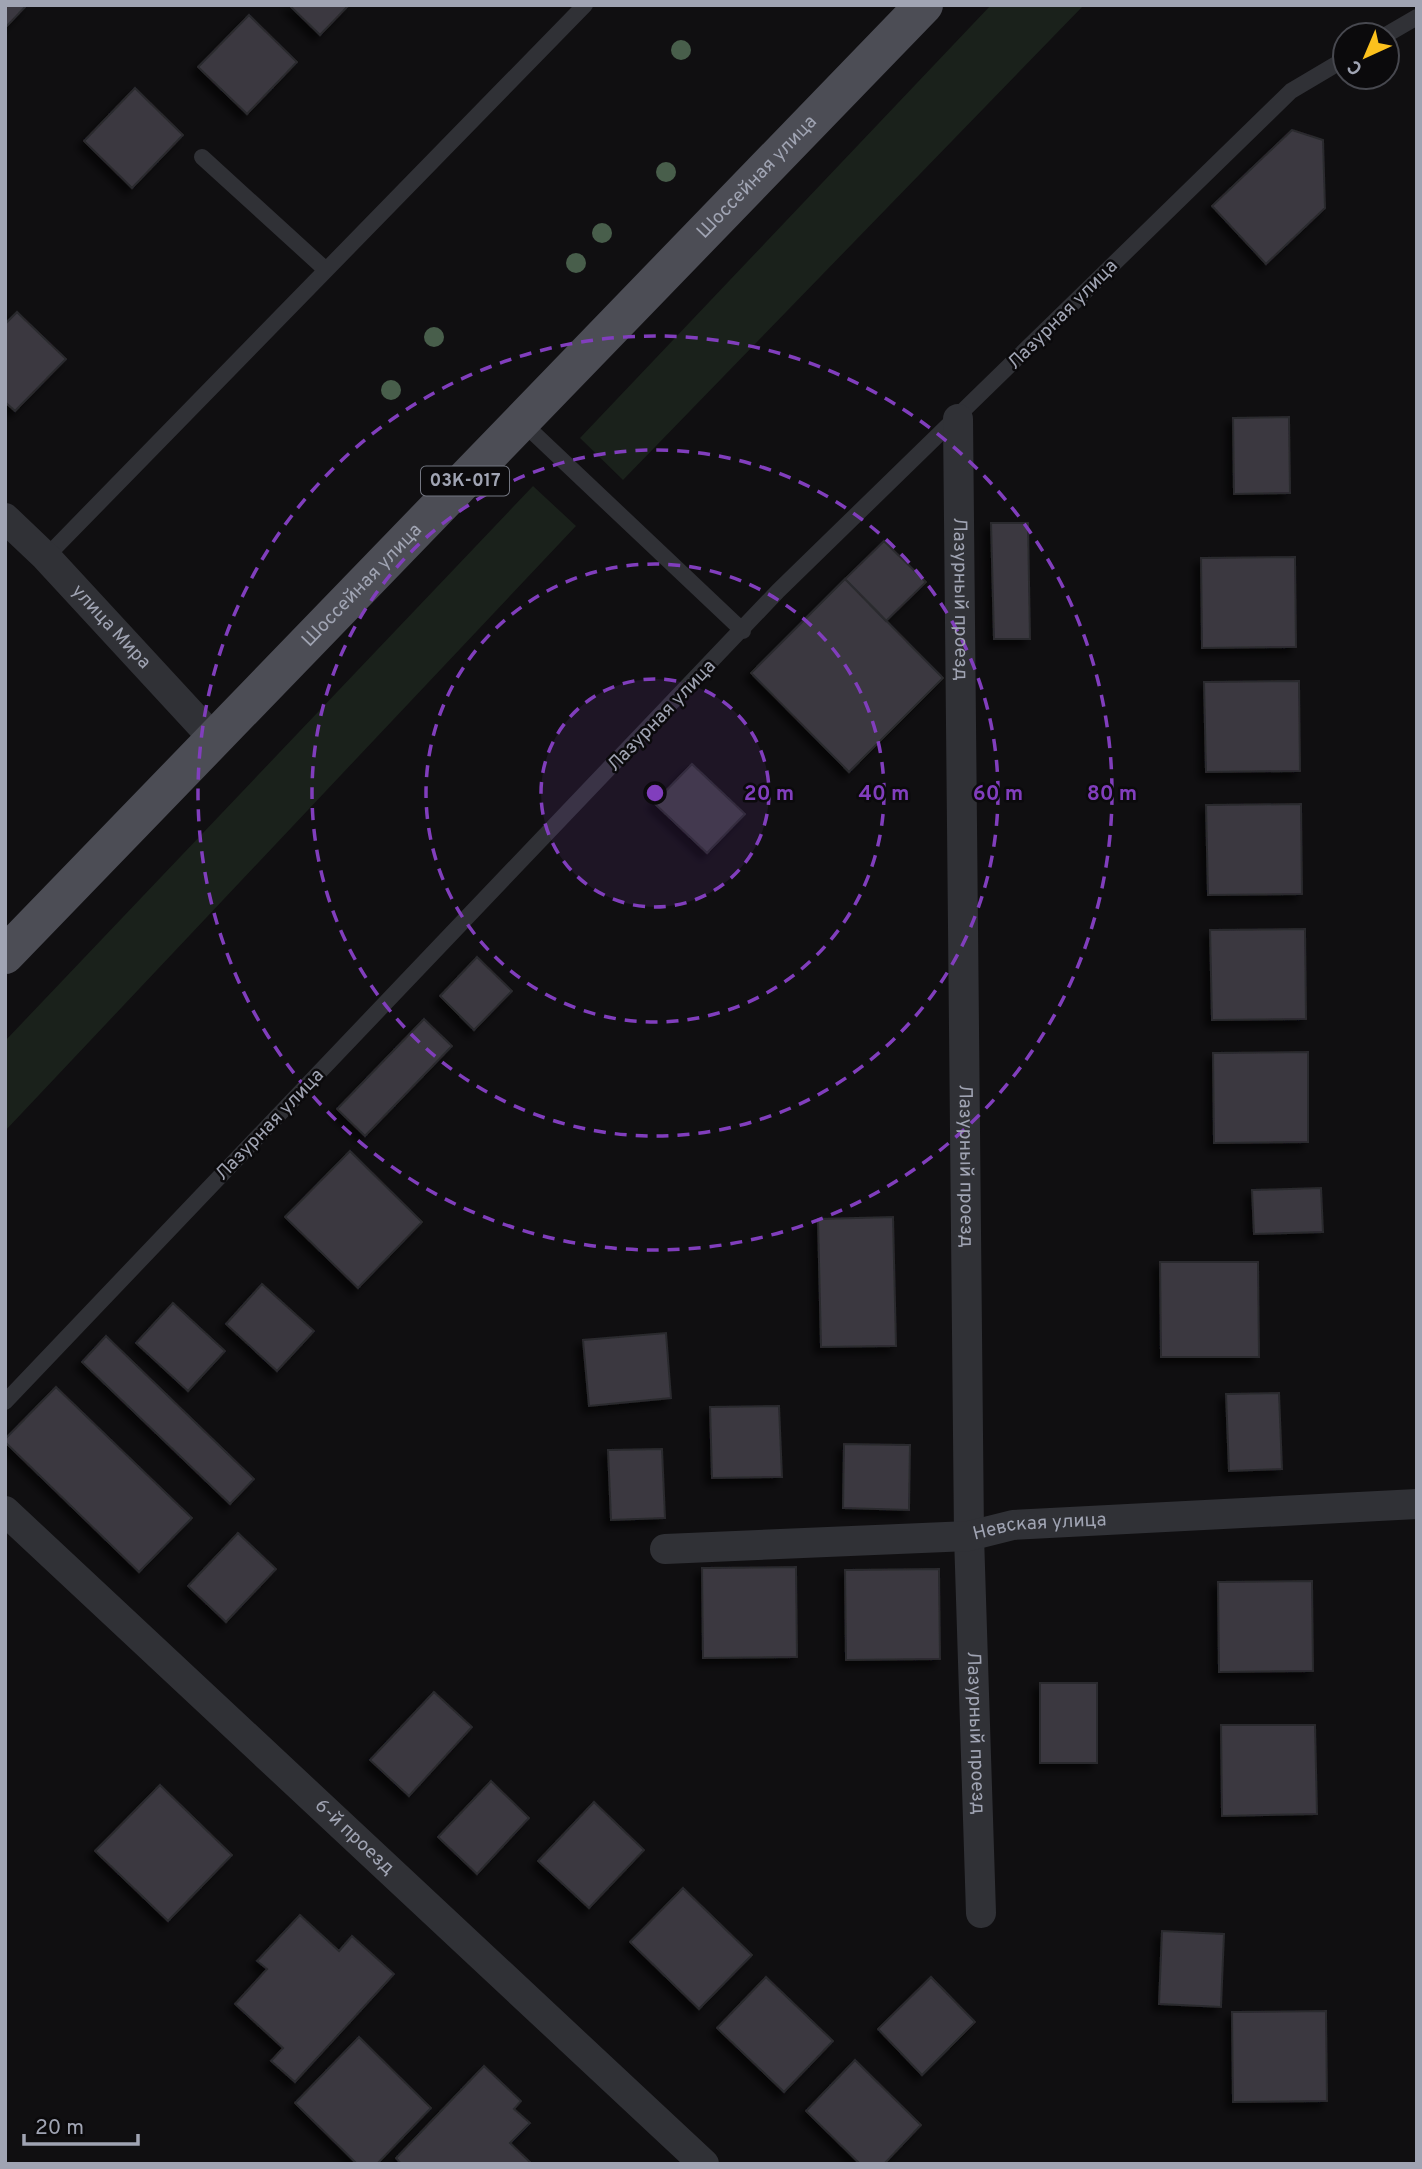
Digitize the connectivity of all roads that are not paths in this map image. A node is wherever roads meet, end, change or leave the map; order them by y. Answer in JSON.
{"nodes":[{"id":1,"x":585,"y":5,"type":"edge"},
{"id":2,"x":924,"y":5,"type":"edge"},
{"id":3,"x":1417,"y":17,"type":"edge"},
{"id":4,"x":1401,"y":26,"type":"edge"},
{"id":5,"x":1331,"y":67,"type":"edge"},
{"id":6,"x":202,"y":157,"type":"dead end"},
{"id":7,"x":326,"y":270,"type":"junction"},
{"id":8,"x":958,"y":419,"type":"junction"},
{"id":9,"x":522,"y":422,"type":"junction"},
{"id":10,"x":5,"y":518,"type":"edge"},
{"id":11,"x":46,"y":557,"type":"junction"},
{"id":12,"x":743,"y":631,"type":"junction"},
{"id":13,"x":215,"y":740,"type":"junction"},
{"id":14,"x":5,"y":955,"type":"edge"},
{"id":15,"x":5,"y":1402,"type":"edge"},
{"id":16,"x":1417,"y":1504,"type":"edge"},
{"id":17,"x":5,"y":1511,"type":"edge"},
{"id":18,"x":969,"y":1536,"type":"junction"},
{"id":19,"x":665,"y":1549,"type":"dead end"},
{"id":20,"x":981,"y":1913,"type":"dead end"},
{"id":21,"x":704,"y":2164,"type":"edge"}],
"edges":[{"from":1,"to":7,"type":"lane"},
{"from":2,"to":9,"type":"main road","name":"Шоссейная улица","number":"03К-017"},
{"from":3,"to":4,"type":"lane"},
{"from":5,"to":8,"type":"lane","name":"Лазурная улица"},
{"from":6,"to":7,"type":"lane"},
{"from":7,"to":11,"type":"lane"},
{"from":8,"to":12,"type":"lane","name":"Лазурная улица"},
{"from":8,"to":18,"type":"street","name":"Лазурный проезд"},
{"from":9,"to":12,"type":"lane"},
{"from":9,"to":13,"type":"main road","name":"Шоссейная улица","number":"03К-017"},
{"from":10,"to":11,"type":"street","name":"улица Мира"},
{"from":11,"to":13,"type":"street","name":"улица Мира"},
{"from":12,"to":15,"type":"lane","name":"Лазурная улица"},
{"from":13,"to":14,"type":"main road","name":"Шоссейная улица","number":"03К-017"},
{"from":16,"to":18,"type":"street","name":"Невская улица"},
{"from":17,"to":21,"type":"street","name":"6-й проезд"},
{"from":18,"to":19,"type":"street","name":"Невская улица"},
{"from":18,"to":20,"type":"street","name":"Лазурный проезд"}]}
